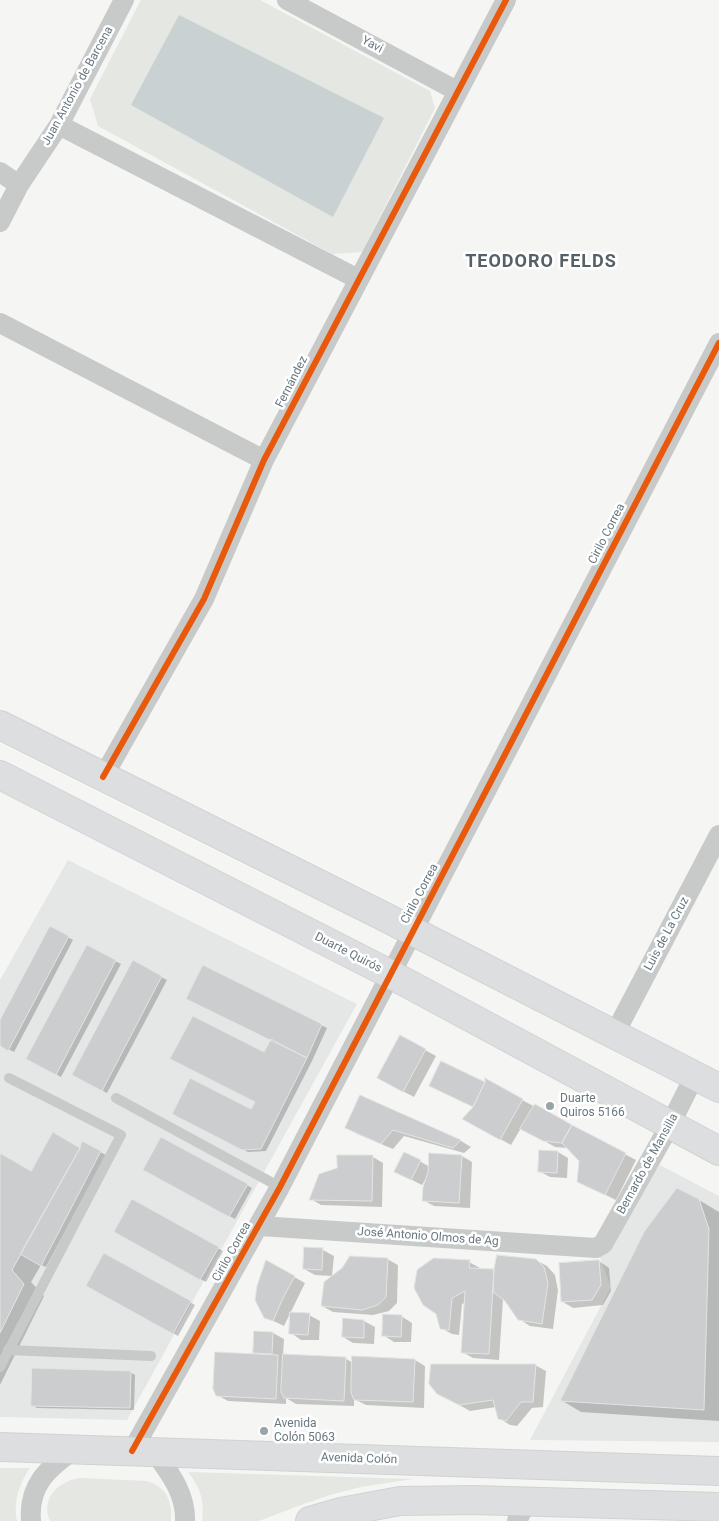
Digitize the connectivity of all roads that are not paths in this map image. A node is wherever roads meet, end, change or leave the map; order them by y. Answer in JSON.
{"nodes":[{"id":1,"x":124,"y":0,"type":"edge"},
{"id":2,"x":288,"y":0,"type":"edge"},
{"id":3,"x":506,"y":0,"type":"edge"},
{"id":4,"x":458,"y":91,"type":"junction"},
{"id":5,"x":59,"y":125,"type":"junction"},
{"id":6,"x":0,"y":172,"type":"edge"},
{"id":7,"x":19,"y":185,"type":"junction"},
{"id":8,"x":0,"y":222,"type":"edge"},
{"id":9,"x":358,"y":279,"type":"junction"},
{"id":10,"x":0,"y":323,"type":"edge"},
{"id":11,"x":719,"y":343,"type":"edge"},
{"id":12,"x":264,"y":460,"type":"junction"},
{"id":13,"x":0,"y":725,"type":"edge"},
{"id":14,"x":0,"y":775,"type":"edge"},
{"id":15,"x":103,"y":777,"type":"junction"},
{"id":16,"x":719,"y":835,"type":"edge"},
{"id":17,"x":413,"y":931,"type":"junction"},
{"id":18,"x":390,"y":974,"type":"junction"},
{"id":19,"x":615,"y":1033,"type":"junction"},
{"id":20,"x":695,"y":1075,"type":"junction"},
{"id":21,"x":9,"y":1078,"type":"dead end"},
{"id":22,"x":719,"y":1088,"type":"edge"},
{"id":23,"x":116,"y":1098,"type":"dead end"},
{"id":24,"x":670,"y":1125,"type":"junction"},
{"id":25,"x":719,"y":1151,"type":"edge"},
{"id":26,"x":280,"y":1187,"type":"junction"},
{"id":27,"x":260,"y":1226,"type":"junction"},
{"id":28,"x":596,"y":1248,"type":"joint"},
{"id":29,"x":8,"y":1350,"type":"junction"},
{"id":30,"x":151,"y":1356,"type":"dead end"},
{"id":31,"x":0,"y":1366,"type":"edge"},
{"id":32,"x":0,"y":1446,"type":"edge"},
{"id":33,"x":75,"y":1449,"type":"junction"},
{"id":34,"x":143,"y":1451,"type":"junction"},
{"id":35,"x":719,"y":1471,"type":"edge"},
{"id":36,"x":719,"y":1507,"type":"edge"},
{"id":37,"x":522,"y":1511,"type":"edge"},
{"id":38,"x":32,"y":1521,"type":"edge"},
{"id":39,"x":185,"y":1521,"type":"edge"},
{"id":40,"x":310,"y":1521,"type":"edge"}],
"edges":[{"from":1,"to":5,"type":"street","name":"Juan Antonio de Barcena"},
{"from":2,"to":4,"type":"street","name":"Yavi"},
{"from":3,"to":4,"type":"street","name":"Fernández"},
{"from":4,"to":9,"type":"street","name":"Fernández"},
{"from":5,"to":7,"type":"street","name":"Juan Antonio de Barcena"},
{"from":5,"to":9,"type":"street"},
{"from":6,"to":7,"type":"street"},
{"from":7,"to":8,"type":"street","name":"Juan Antonio de Barcena"},
{"from":9,"to":12,"type":"street","name":"Fernández"},
{"from":10,"to":12,"type":"street"},
{"from":11,"to":17,"type":"street","name":"Cirilo Correa"},
{"from":12,"to":15,"type":"street","name":"Fernández"},
{"from":13,"to":15,"type":"main road"},
{"from":14,"to":18,"type":"main road","name":"Duarte Quirós"},
{"from":15,"to":17,"type":"main road"},
{"from":16,"to":19,"type":"street","name":"Luis de La Cruz"},
{"from":17,"to":18,"type":"street","name":"Cirilo Correa"},
{"from":17,"to":19,"type":"main road"},
{"from":18,"to":24,"type":"main road","name":"Duarte Quirós"},
{"from":18,"to":26,"type":"street","name":"Cirilo Correa"},
{"from":19,"to":20,"type":"main road"},
{"from":20,"to":22,"type":"main road"},
{"from":20,"to":24,"type":"street","name":"Bernardo de Mansilla"},
{"from":21,"to":29,"type":"lane"},
{"from":23,"to":26,"type":"lane"},
{"from":24,"to":25,"type":"main road","name":"Duarte Quirós"},
{"from":24,"to":28,"type":"street","name":"Bernardo de Mansilla"},
{"from":26,"to":27,"type":"street","name":"Cirilo Correa"},
{"from":27,"to":28,"type":"street","name":"José Antonio Olmos de Ag"},
{"from":27,"to":34,"type":"street","name":"Cirilo Correa"},
{"from":29,"to":30,"type":"lane"},
{"from":29,"to":31,"type":"lane"},
{"from":32,"to":33,"type":"main road","name":"Avenida Colón"},
{"from":33,"to":34,"type":"main road","name":"Avenida Colón"},
{"from":33,"to":38,"type":"street"},
{"from":34,"to":35,"type":"main road","name":"Avenida Colón"},
{"from":34,"to":39,"type":"street"},
{"from":36,"to":37,"type":"main road"},
{"from":37,"to":40,"type":"main road"}]}
